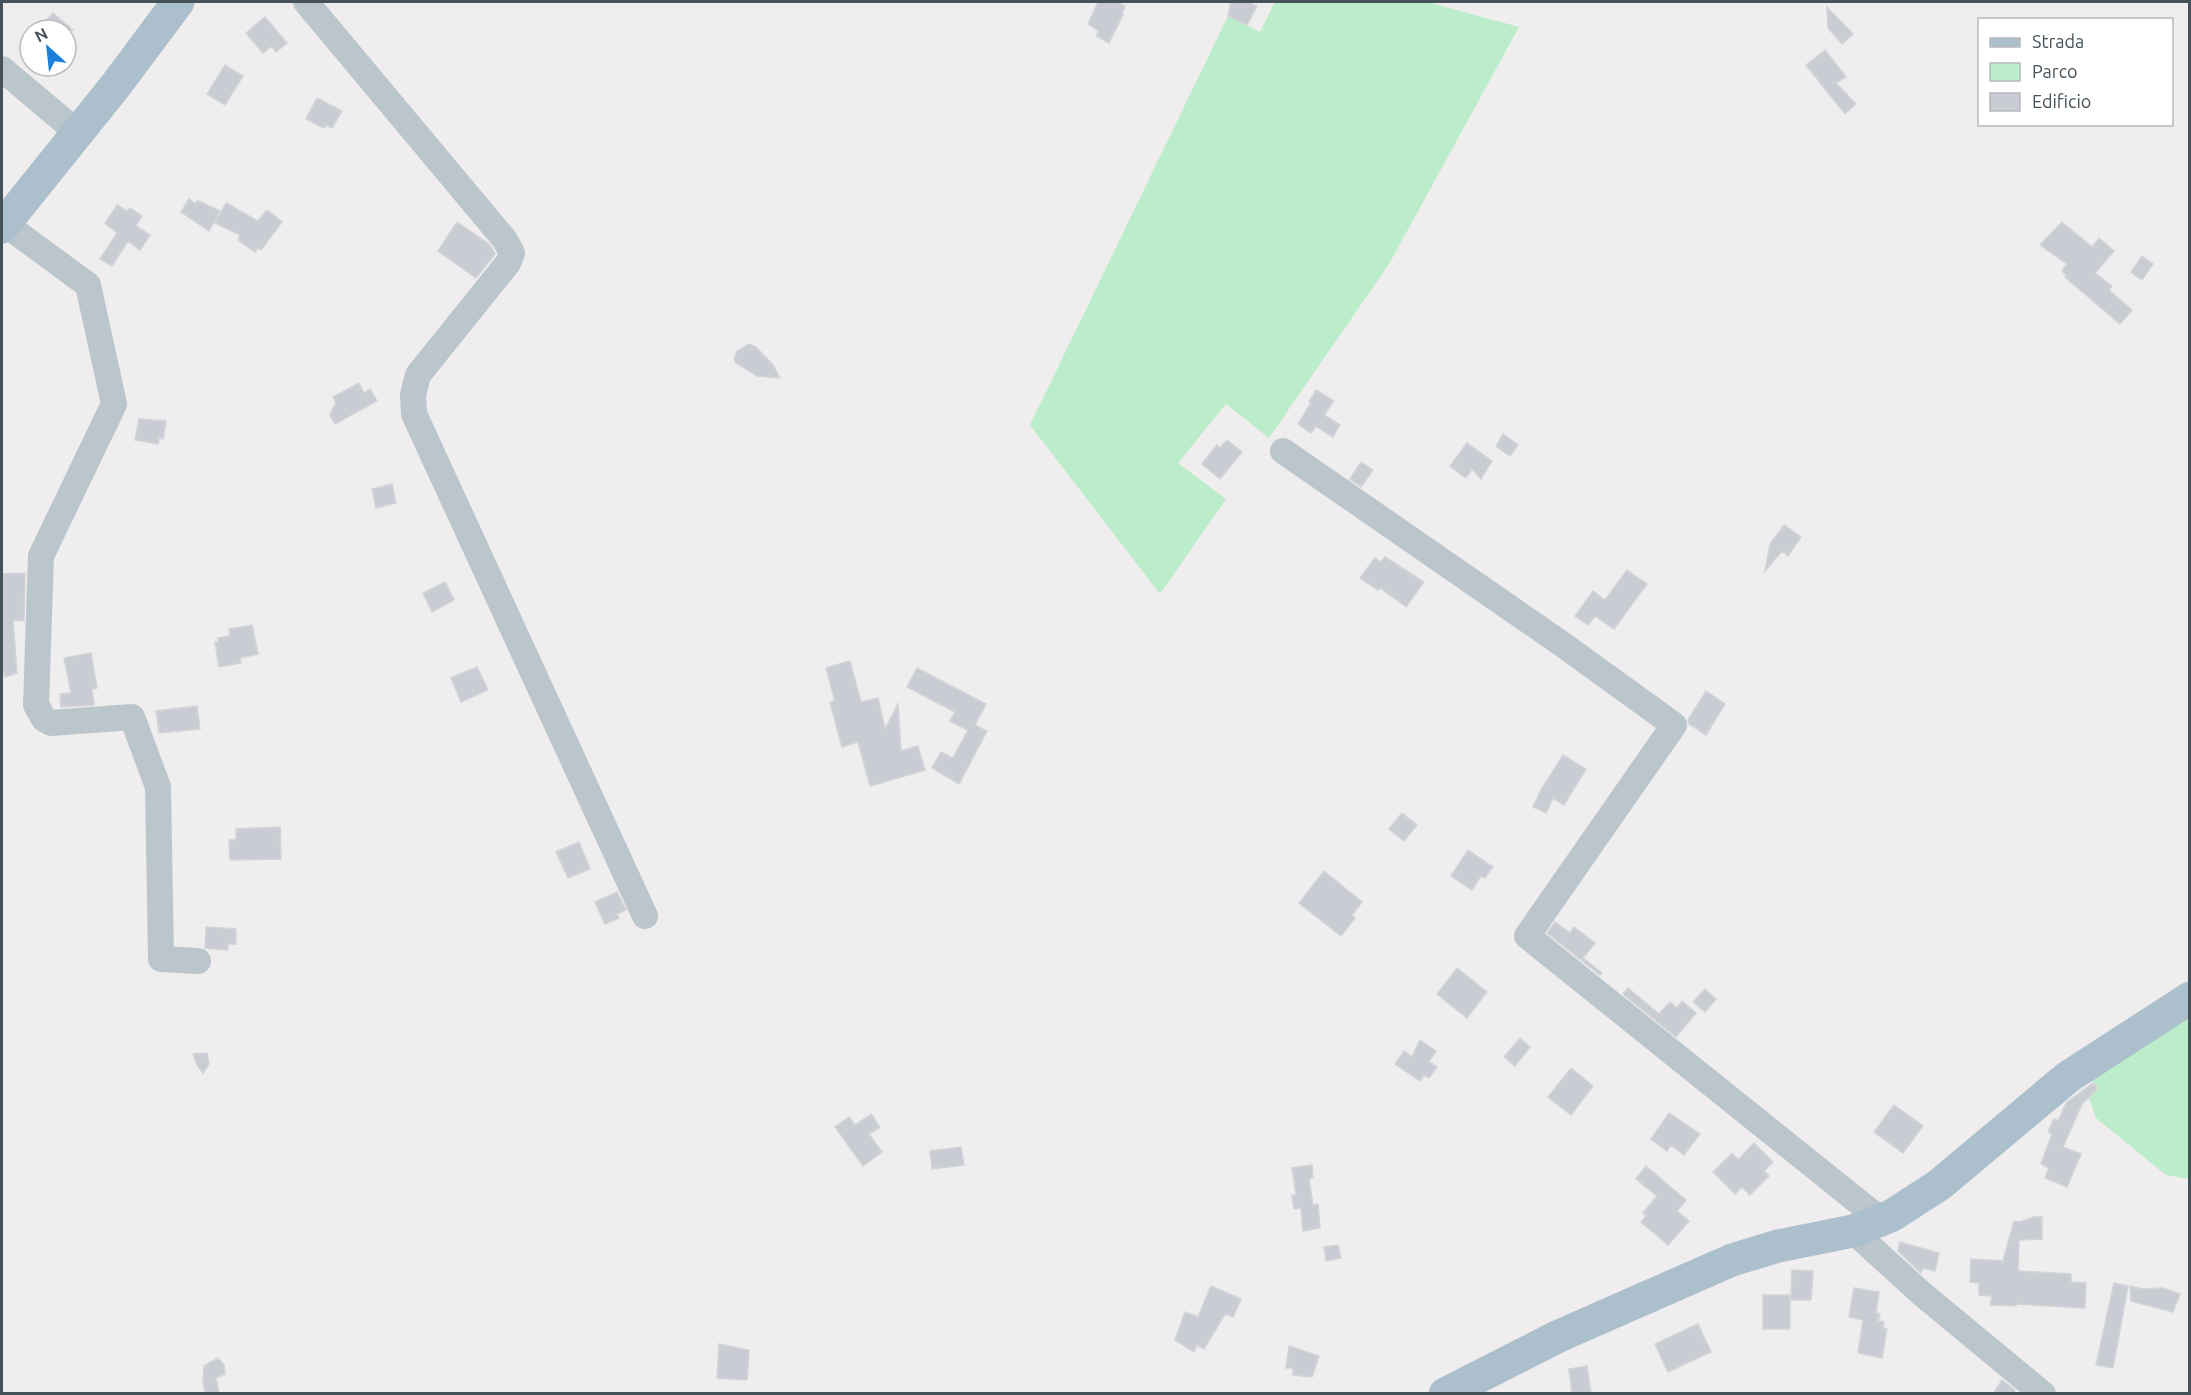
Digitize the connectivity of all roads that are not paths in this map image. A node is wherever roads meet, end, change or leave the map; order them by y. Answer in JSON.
{"nodes":[{"id":1,"x":178,"y":2,"type":"edge"},
{"id":2,"x":306,"y":2,"type":"edge"},
{"id":3,"x":2,"y":69,"type":"edge"},
{"id":4,"x":78,"y":133,"type":"junction"},
{"id":5,"x":3,"y":225,"type":"edge"},
{"id":6,"x":1283,"y":451,"type":"dead end"},
{"id":7,"x":645,"y":916,"type":"dead end"},
{"id":8,"x":198,"y":961,"type":"dead end"},
{"id":9,"x":2190,"y":998,"type":"edge"},
{"id":10,"x":1867,"y":1226,"type":"junction"},
{"id":11,"x":1445,"y":1394,"type":"edge"},
{"id":12,"x":2043,"y":1394,"type":"edge"}],
"edges":[{"from":1,"to":4,"type":"main road"},
{"from":2,"to":7,"type":"street"},
{"from":3,"to":4,"type":"street"},
{"from":4,"to":5,"type":"main road"},
{"from":5,"to":8,"type":"street"},
{"from":6,"to":10,"type":"street"},
{"from":9,"to":10,"type":"main road"},
{"from":10,"to":11,"type":"main road"},
{"from":10,"to":12,"type":"street"}]}
